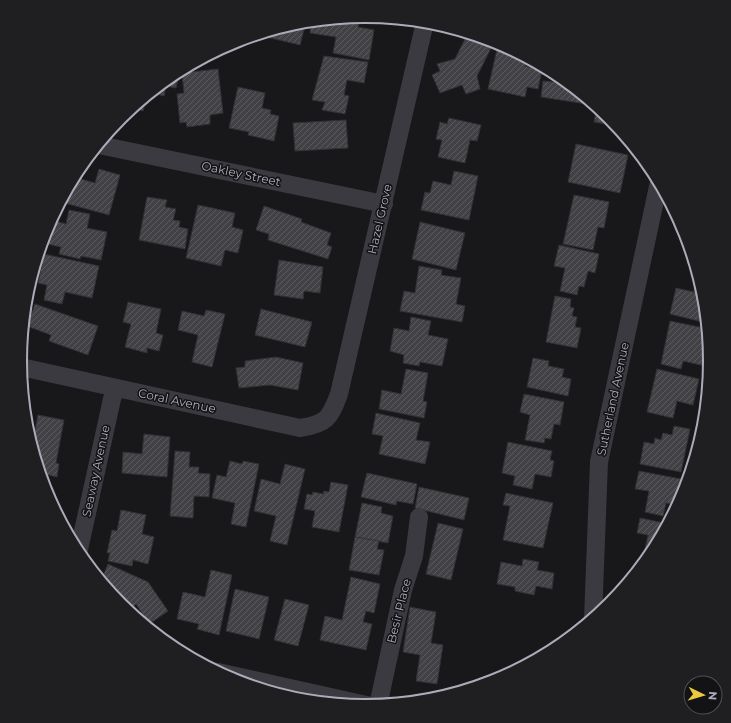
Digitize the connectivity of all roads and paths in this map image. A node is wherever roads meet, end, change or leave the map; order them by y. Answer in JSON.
{"nodes":[{"id":1,"x":424,"y":28,"type":"edge"},
{"id":2,"x":104,"y":146,"type":"edge"},
{"id":3,"x":658,"y":191,"type":"edge"},
{"id":4,"x":384,"y":204,"type":"junction"},
{"id":5,"x":27,"y":368,"type":"edge"},
{"id":6,"x":116,"y":388,"type":"junction"},
{"id":7,"x":331,"y":415,"type":"joint"},
{"id":8,"x":419,"y":517,"type":"dead end"},
{"id":9,"x":80,"y":544,"type":"edge"},
{"id":10,"x":593,"y":612,"type":"edge"},
{"id":11,"x":249,"y":679,"type":"edge"},
{"id":12,"x":337,"y":698,"type":"edge"},
{"id":13,"x":379,"y":699,"type":"edge"}],
"edges":[{"from":1,"to":4,"type":"street","name":"Hazel Grove"},
{"from":2,"to":4,"type":"street","name":"Oakley Street"},
{"from":3,"to":10,"type":"street","name":"Sutherland Avenue"},
{"from":4,"to":7,"type":"street","name":"Hazel Grove"},
{"from":5,"to":6,"type":"street","name":"Coral Avenue"},
{"from":6,"to":7,"type":"street","name":"Coral Avenue"},
{"from":6,"to":9,"type":"street","name":"Seaway Avenue"},
{"from":8,"to":13,"type":"street","name":"Besir Place"},
{"from":11,"to":12,"type":"street"}]}
